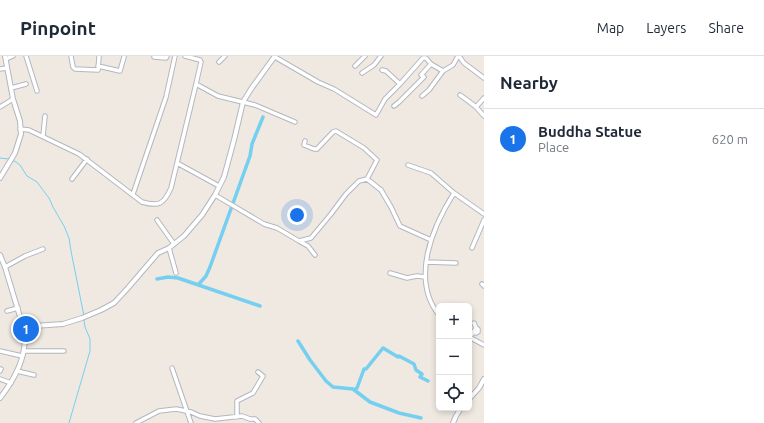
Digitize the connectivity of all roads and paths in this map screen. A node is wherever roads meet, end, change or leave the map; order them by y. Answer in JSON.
{"nodes":[{"id":1,"x":13,"y":56,"type":"edge"},
{"id":2,"x":26,"y":56,"type":"edge"},
{"id":3,"x":71,"y":56,"type":"edge"},
{"id":4,"x":167,"y":56,"type":"edge"},
{"id":5,"x":176,"y":56,"type":"edge"},
{"id":6,"x":185,"y":56,"type":"edge"},
{"id":7,"x":225,"y":56,"type":"edge"},
{"id":8,"x":365,"y":56,"type":"edge"},
{"id":9,"x":381,"y":56,"type":"edge"},
{"id":10,"x":459,"y":56,"type":"edge"},
{"id":11,"x":99,"y":57,"type":"dead end"},
{"id":12,"x":124,"y":57,"type":"edge"},
{"id":13,"x":154,"y":57,"type":"dead end"},
{"id":14,"x":191,"y":57,"type":"edge"},
{"id":15,"x":275,"y":57,"type":"edge"},
{"id":16,"x":5,"y":58,"type":"edge"},
{"id":17,"x":219,"y":62,"type":"dead end"},
{"id":18,"x":432,"y":64,"type":"junction"},
{"id":19,"x":98,"y":66,"type":"junction"},
{"id":20,"x":355,"y":66,"type":"dead end"},
{"id":21,"x":7,"y":68,"type":"junction"},
{"id":22,"x":0,"y":69,"type":"edge"},
{"id":23,"x":382,"y":70,"type":"dead end"},
{"id":24,"x":443,"y":71,"type":"junction"},
{"id":25,"x":362,"y":73,"type":"dead end"},
{"id":26,"x":484,"y":78,"type":"edge"},
{"id":27,"x":26,"y":84,"type":"dead end"},
{"id":28,"x":196,"y":84,"type":"junction"},
{"id":29,"x":400,"y":84,"type":"junction"},
{"id":30,"x":11,"y":88,"type":"junction"},
{"id":31,"x":37,"y":91,"type":"dead end"},
{"id":32,"x":460,"y":95,"type":"dead end"},
{"id":33,"x":422,"y":96,"type":"dead end"},
{"id":34,"x":484,"y":98,"type":"edge"},
{"id":35,"x":13,"y":99,"type":"junction"},
{"id":36,"x":243,"y":102,"type":"junction"},
{"id":37,"x":394,"y":106,"type":"dead end"},
{"id":38,"x":0,"y":107,"type":"edge"},
{"id":39,"x":476,"y":107,"type":"junction"},
{"id":40,"x":45,"y":116,"type":"dead end"},
{"id":41,"x":484,"y":116,"type":"edge"},
{"id":42,"x":295,"y":122,"type":"dead end"},
{"id":43,"x":20,"y":129,"type":"junction"},
{"id":44,"x":43,"y":136,"type":"junction"},
{"id":45,"x":305,"y":141,"type":"dead end"},
{"id":46,"x":87,"y":159,"type":"junction"},
{"id":47,"x":177,"y":162,"type":"junction"},
{"id":48,"x":408,"y":165,"type":"dead end"},
{"id":49,"x":0,"y":178,"type":"edge"},
{"id":50,"x":72,"y":179,"type":"dead end"},
{"id":51,"x":367,"y":179,"type":"junction"},
{"id":52,"x":219,"y":186,"type":"junction"},
{"id":53,"x":454,"y":193,"type":"junction"},
{"id":54,"x":133,"y":194,"type":"junction"},
{"id":55,"x":214,"y":195,"type":"junction"},
{"id":56,"x":484,"y":214,"type":"edge"},
{"id":57,"x":157,"y":220,"type":"dead end"},
{"id":58,"x":484,"y":220,"type":"edge"},
{"id":59,"x":431,"y":240,"type":"junction"},
{"id":60,"x":299,"y":242,"type":"junction"},
{"id":61,"x":174,"y":244,"type":"junction"},
{"id":62,"x":169,"y":248,"type":"junction"},
{"id":63,"x":472,"y":248,"type":"dead end"},
{"id":64,"x":43,"y":249,"type":"dead end"},
{"id":65,"x":315,"y":254,"type":"dead end"},
{"id":66,"x":0,"y":255,"type":"edge"},
{"id":67,"x":426,"y":262,"type":"junction"},
{"id":68,"x":456,"y":263,"type":"dead end"},
{"id":69,"x":5,"y":267,"type":"junction"},
{"id":70,"x":176,"y":273,"type":"dead end"},
{"id":71,"x":390,"y":273,"type":"dead end"},
{"id":72,"x":425,"y":277,"type":"junction"},
{"id":73,"x":18,"y":308,"type":"junction"},
{"id":74,"x":6,"y":311,"type":"dead end"},
{"id":75,"x":436,"y":311,"type":"edge"},
{"id":76,"x":474,"y":323,"type":"dead end"},
{"id":77,"x":24,"y":330,"type":"junction"},
{"id":78,"x":472,"y":333,"type":"edge"},
{"id":79,"x":472,"y":339,"type":"edge"},
{"id":80,"x":484,"y":345,"type":"edge"},
{"id":81,"x":0,"y":351,"type":"edge"},
{"id":82,"x":64,"y":351,"type":"dead end"},
{"id":83,"x":23,"y":353,"type":"junction"},
{"id":84,"x":172,"y":368,"type":"dead end"},
{"id":85,"x":18,"y":371,"type":"junction"},
{"id":86,"x":258,"y":372,"type":"dead end"},
{"id":87,"x":34,"y":375,"type":"dead end"},
{"id":88,"x":484,"y":378,"type":"edge"},
{"id":89,"x":0,"y":379,"type":"edge"},
{"id":90,"x":11,"y":383,"type":"junction"},
{"id":91,"x":472,"y":396,"type":"edge"},
{"id":92,"x":0,"y":398,"type":"edge"},
{"id":93,"x":187,"y":411,"type":"junction"},
{"id":94,"x":460,"y":411,"type":"edge"},
{"id":95,"x":237,"y":417,"type":"junction"},
{"id":96,"x":136,"y":423,"type":"edge"},
{"id":97,"x":191,"y":423,"type":"edge"},
{"id":98,"x":259,"y":423,"type":"edge"},
{"id":99,"x":453,"y":423,"type":"edge"}],
"edges":[{"from":1,"to":16,"type":"street"},
{"from":2,"to":31,"type":"street"},
{"from":3,"to":19,"type":"street"},
{"from":4,"to":13,"type":"street"},
{"from":5,"to":54,"type":"street"},
{"from":6,"to":14,"type":"street"},
{"from":7,"to":17,"type":"street"},
{"from":8,"to":20,"type":"street"},
{"from":9,"to":25,"type":"street"},
{"from":10,"to":24,"type":"street"},
{"from":10,"to":26,"type":"street"},
{"from":11,"to":19,"type":"street"},
{"from":12,"to":19,"type":"street"},
{"from":14,"to":28,"type":"street"},
{"from":15,"to":29,"type":"street"},
{"from":15,"to":36,"type":"street"},
{"from":16,"to":21,"type":"street"},
{"from":18,"to":24,"type":"street"},
{"from":18,"to":29,"type":"street"},
{"from":18,"to":37,"type":"street"},
{"from":21,"to":22,"type":"street"},
{"from":21,"to":30,"type":"street"},
{"from":23,"to":29,"type":"street"},
{"from":24,"to":33,"type":"street"},
{"from":27,"to":30,"type":"street"},
{"from":28,"to":36,"type":"street"},
{"from":28,"to":47,"type":"street"},
{"from":30,"to":35,"type":"street"},
{"from":32,"to":39,"type":"street"},
{"from":34,"to":39,"type":"street"},
{"from":35,"to":38,"type":"street"},
{"from":35,"to":43,"type":"street"},
{"from":36,"to":42,"type":"street"},
{"from":36,"to":52,"type":"street"},
{"from":39,"to":41,"type":"street"},
{"from":40,"to":44,"type":"street"},
{"from":43,"to":44,"type":"street"},
{"from":43,"to":49,"type":"street"},
{"from":44,"to":46,"type":"street"},
{"from":45,"to":51,"type":"street"},
{"from":46,"to":50,"type":"street"},
{"from":46,"to":54,"type":"street"},
{"from":47,"to":52,"type":"street"},
{"from":47,"to":54,"type":"street"},
{"from":48,"to":53,"type":"street"},
{"from":51,"to":59,"type":"street"},
{"from":51,"to":60,"type":"street"},
{"from":52,"to":55,"type":"street"},
{"from":53,"to":56,"type":"street"},
{"from":53,"to":59,"type":"street"},
{"from":55,"to":60,"type":"street"},
{"from":55,"to":61,"type":"street"},
{"from":57,"to":61,"type":"street"},
{"from":58,"to":63,"type":"street"},
{"from":59,"to":67,"type":"street"},
{"from":60,"to":65,"type":"street"},
{"from":61,"to":62,"type":"street"},
{"from":62,"to":70,"type":"street"},
{"from":62,"to":77,"type":"street"},
{"from":64,"to":69,"type":"street"},
{"from":66,"to":69,"type":"street"},
{"from":67,"to":68,"type":"street"},
{"from":67,"to":72,"type":"street"},
{"from":69,"to":73,"type":"street"},
{"from":71,"to":72,"type":"street"},
{"from":72,"to":75,"type":"street"},
{"from":73,"to":74,"type":"street"},
{"from":73,"to":77,"type":"street"},
{"from":76,"to":78,"type":"street"},
{"from":77,"to":83,"type":"street"},
{"from":79,"to":80,"type":"street"},
{"from":81,"to":83,"type":"street"},
{"from":82,"to":83,"type":"street"},
{"from":83,"to":85,"type":"street"},
{"from":84,"to":93,"type":"street"},
{"from":85,"to":87,"type":"street"},
{"from":85,"to":90,"type":"street"},
{"from":86,"to":95,"type":"street"},
{"from":88,"to":91,"type":"street"},
{"from":89,"to":90,"type":"street"},
{"from":90,"to":92,"type":"street"},
{"from":93,"to":95,"type":"street"},
{"from":93,"to":96,"type":"street"},
{"from":93,"to":97,"type":"street"},
{"from":94,"to":99,"type":"street"},
{"from":95,"to":98,"type":"street"}]}
